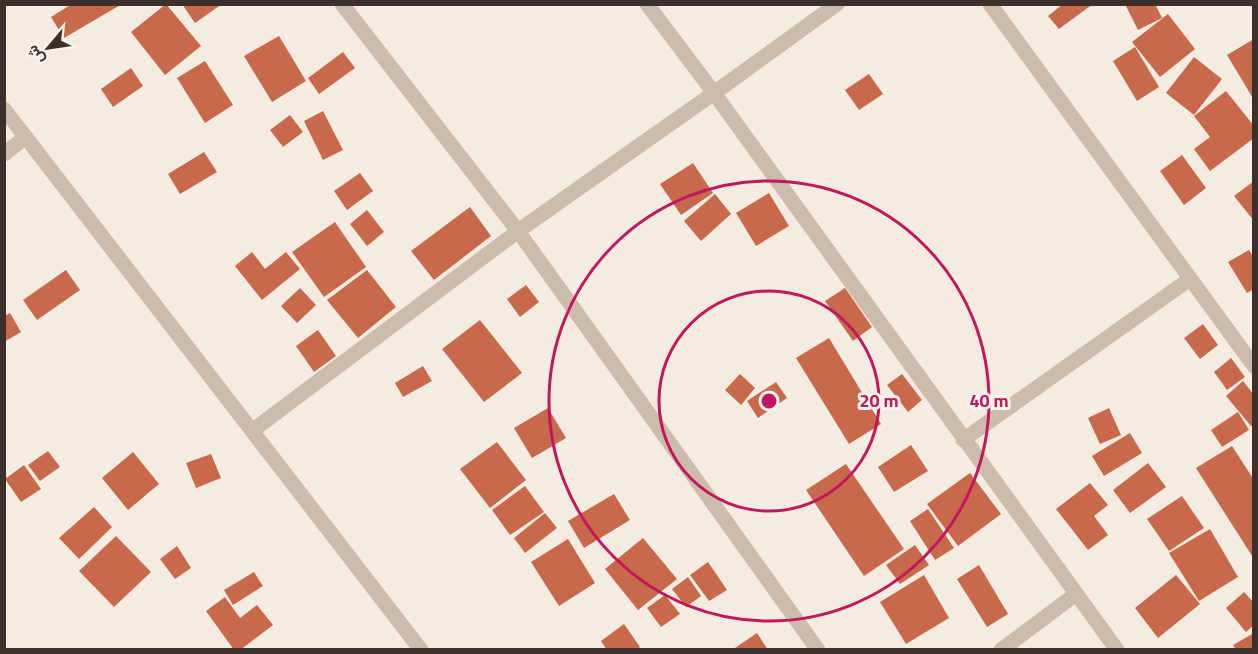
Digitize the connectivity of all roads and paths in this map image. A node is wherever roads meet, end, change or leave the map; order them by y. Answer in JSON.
{"nodes":[{"id":1,"x":342,"y":4,"type":"edge"},
{"id":2,"x":647,"y":4,"type":"edge"},
{"id":3,"x":837,"y":4,"type":"edge"},
{"id":4,"x":990,"y":4,"type":"edge"},
{"id":5,"x":714,"y":93,"type":"junction"},
{"id":6,"x":4,"y":109,"type":"edge"},
{"id":7,"x":26,"y":137,"type":"junction"},
{"id":8,"x":4,"y":154,"type":"edge"},
{"id":9,"x":518,"y":231,"type":"junction"},
{"id":10,"x":1190,"y":279,"type":"junction"},
{"id":11,"x":1254,"y":366,"type":"edge"},
{"id":12,"x":252,"y":431,"type":"junction"},
{"id":13,"x":963,"y":440,"type":"junction"},
{"id":14,"x":1076,"y":594,"type":"junction"},
{"id":15,"x":417,"y":645,"type":"edge"},
{"id":16,"x":401,"y":650,"type":"edge"},
{"id":17,"x":818,"y":650,"type":"edge"},
{"id":18,"x":1001,"y":650,"type":"edge"},
{"id":19,"x":1117,"y":650,"type":"edge"}],
"edges":[{"from":1,"to":9,"type":"street"},
{"from":2,"to":5,"type":"street"},
{"from":3,"to":5,"type":"street"},
{"from":4,"to":10,"type":"street"},
{"from":5,"to":9,"type":"street"},
{"from":5,"to":13,"type":"street"},
{"from":6,"to":7,"type":"street"},
{"from":7,"to":8,"type":"street"},
{"from":7,"to":12,"type":"street"},
{"from":9,"to":12,"type":"street"},
{"from":9,"to":17,"type":"street"},
{"from":10,"to":11,"type":"street"},
{"from":10,"to":13,"type":"street"},
{"from":12,"to":15,"type":"street"},
{"from":13,"to":14,"type":"street"},
{"from":14,"to":18,"type":"street"},
{"from":14,"to":19,"type":"street"},
{"from":15,"to":16,"type":"street"}]}
